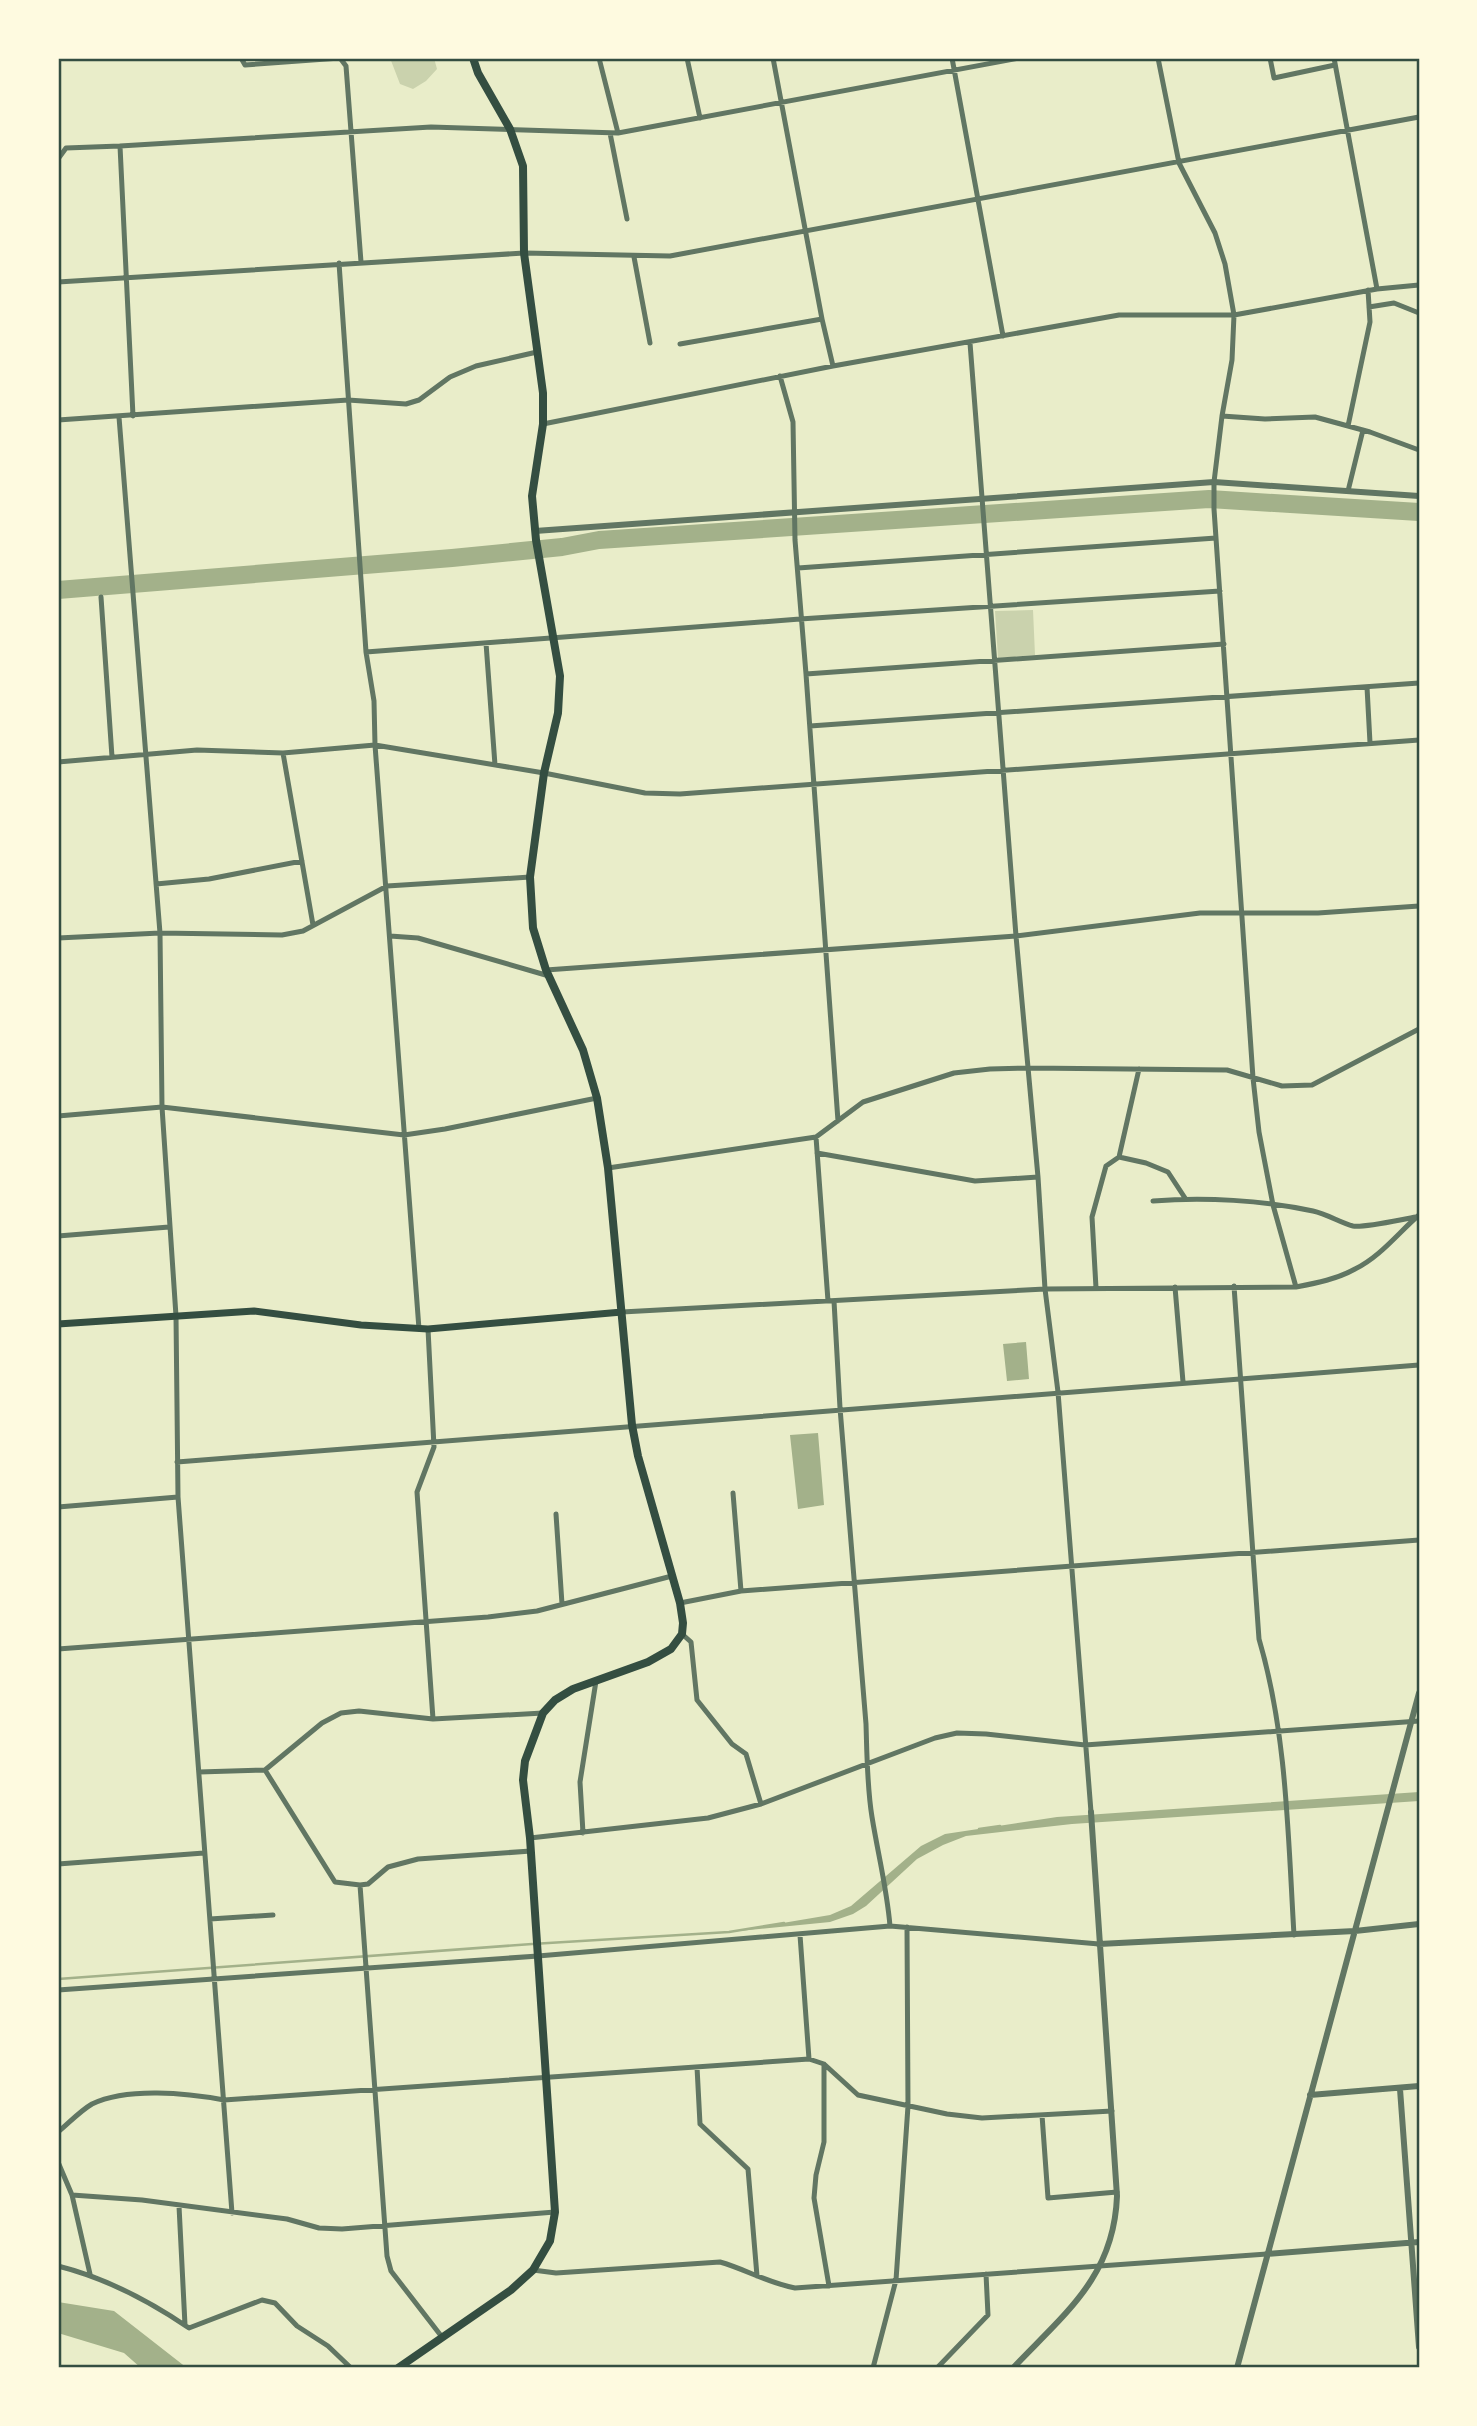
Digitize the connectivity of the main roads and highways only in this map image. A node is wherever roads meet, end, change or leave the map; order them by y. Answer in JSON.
{"nodes":[{"id":1,"x":473,"y":58,"type":"edge"},
{"id":2,"x":622,"y":1312,"type":"junction"},
{"id":3,"x":58,"y":1324,"type":"edge"},
{"id":4,"x":398,"y":2368,"type":"edge"}],
"edges":[{"from":1,"to":2,"type":"main road"},
{"from":2,"to":3,"type":"main road"},
{"from":2,"to":4,"type":"main road"}]}
